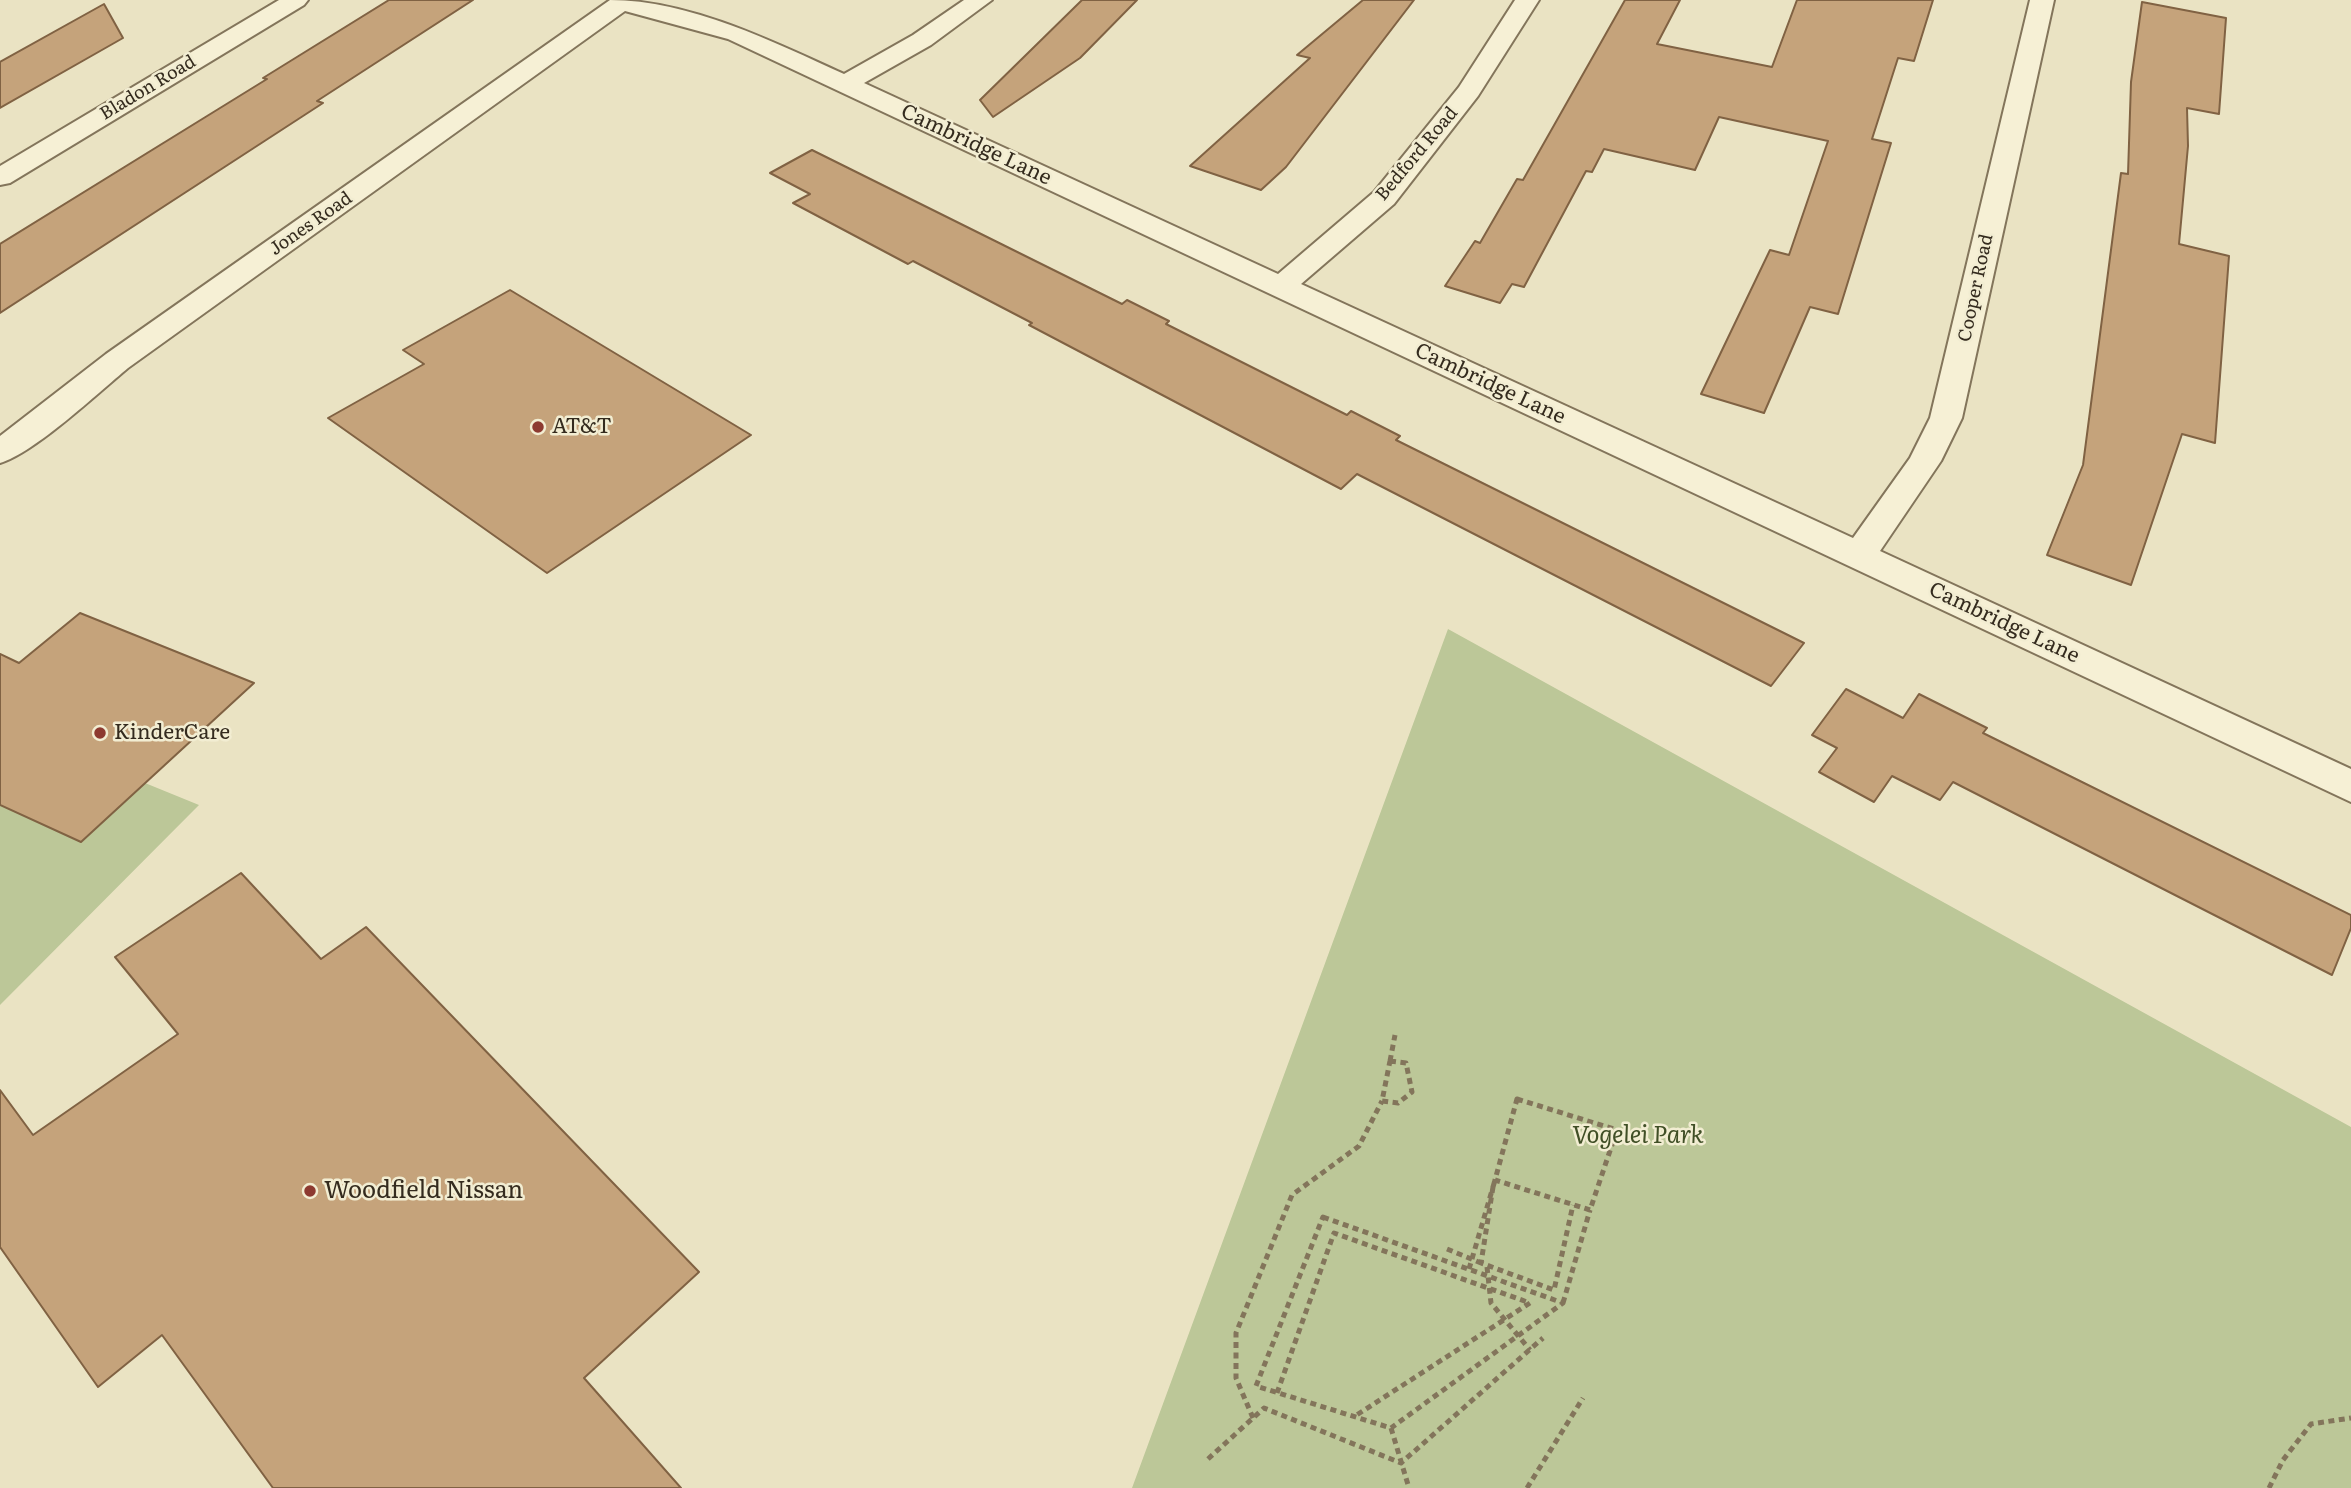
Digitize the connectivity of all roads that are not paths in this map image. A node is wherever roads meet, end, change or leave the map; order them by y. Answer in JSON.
{"nodes":[{"id":1,"x":296,"y":0,"type":"edge"},
{"id":2,"x":980,"y":0,"type":"edge"},
{"id":3,"x":1527,"y":0,"type":"edge"},
{"id":4,"x":2042,"y":0,"type":"edge"},
{"id":5,"x":623,"y":2,"type":"edge"},
{"id":6,"x":845,"y":84,"type":"junction"},
{"id":7,"x":0,"y":177,"type":"edge"},
{"id":8,"x":1281,"y":286,"type":"junction"},
{"id":9,"x":0,"y":452,"type":"edge"},
{"id":10,"x":1859,"y":555,"type":"junction"},
{"id":11,"x":2351,"y":786,"type":"edge"}],
"edges":[{"from":1,"to":7,"type":"street","name":"Bladon Road"},
{"from":2,"to":6,"type":"street"},
{"from":3,"to":8,"type":"street","name":"Bedford Road"},
{"from":4,"to":10,"type":"street","name":"Cooper Road"},
{"from":5,"to":6,"type":"street","name":"Cambridge Lane"},
{"from":5,"to":9,"type":"street","name":"Jones Road"},
{"from":6,"to":8,"type":"street","name":"Cambridge Lane"},
{"from":8,"to":10,"type":"street","name":"Cambridge Lane"},
{"from":10,"to":11,"type":"street","name":"Cambridge Lane"}]}
